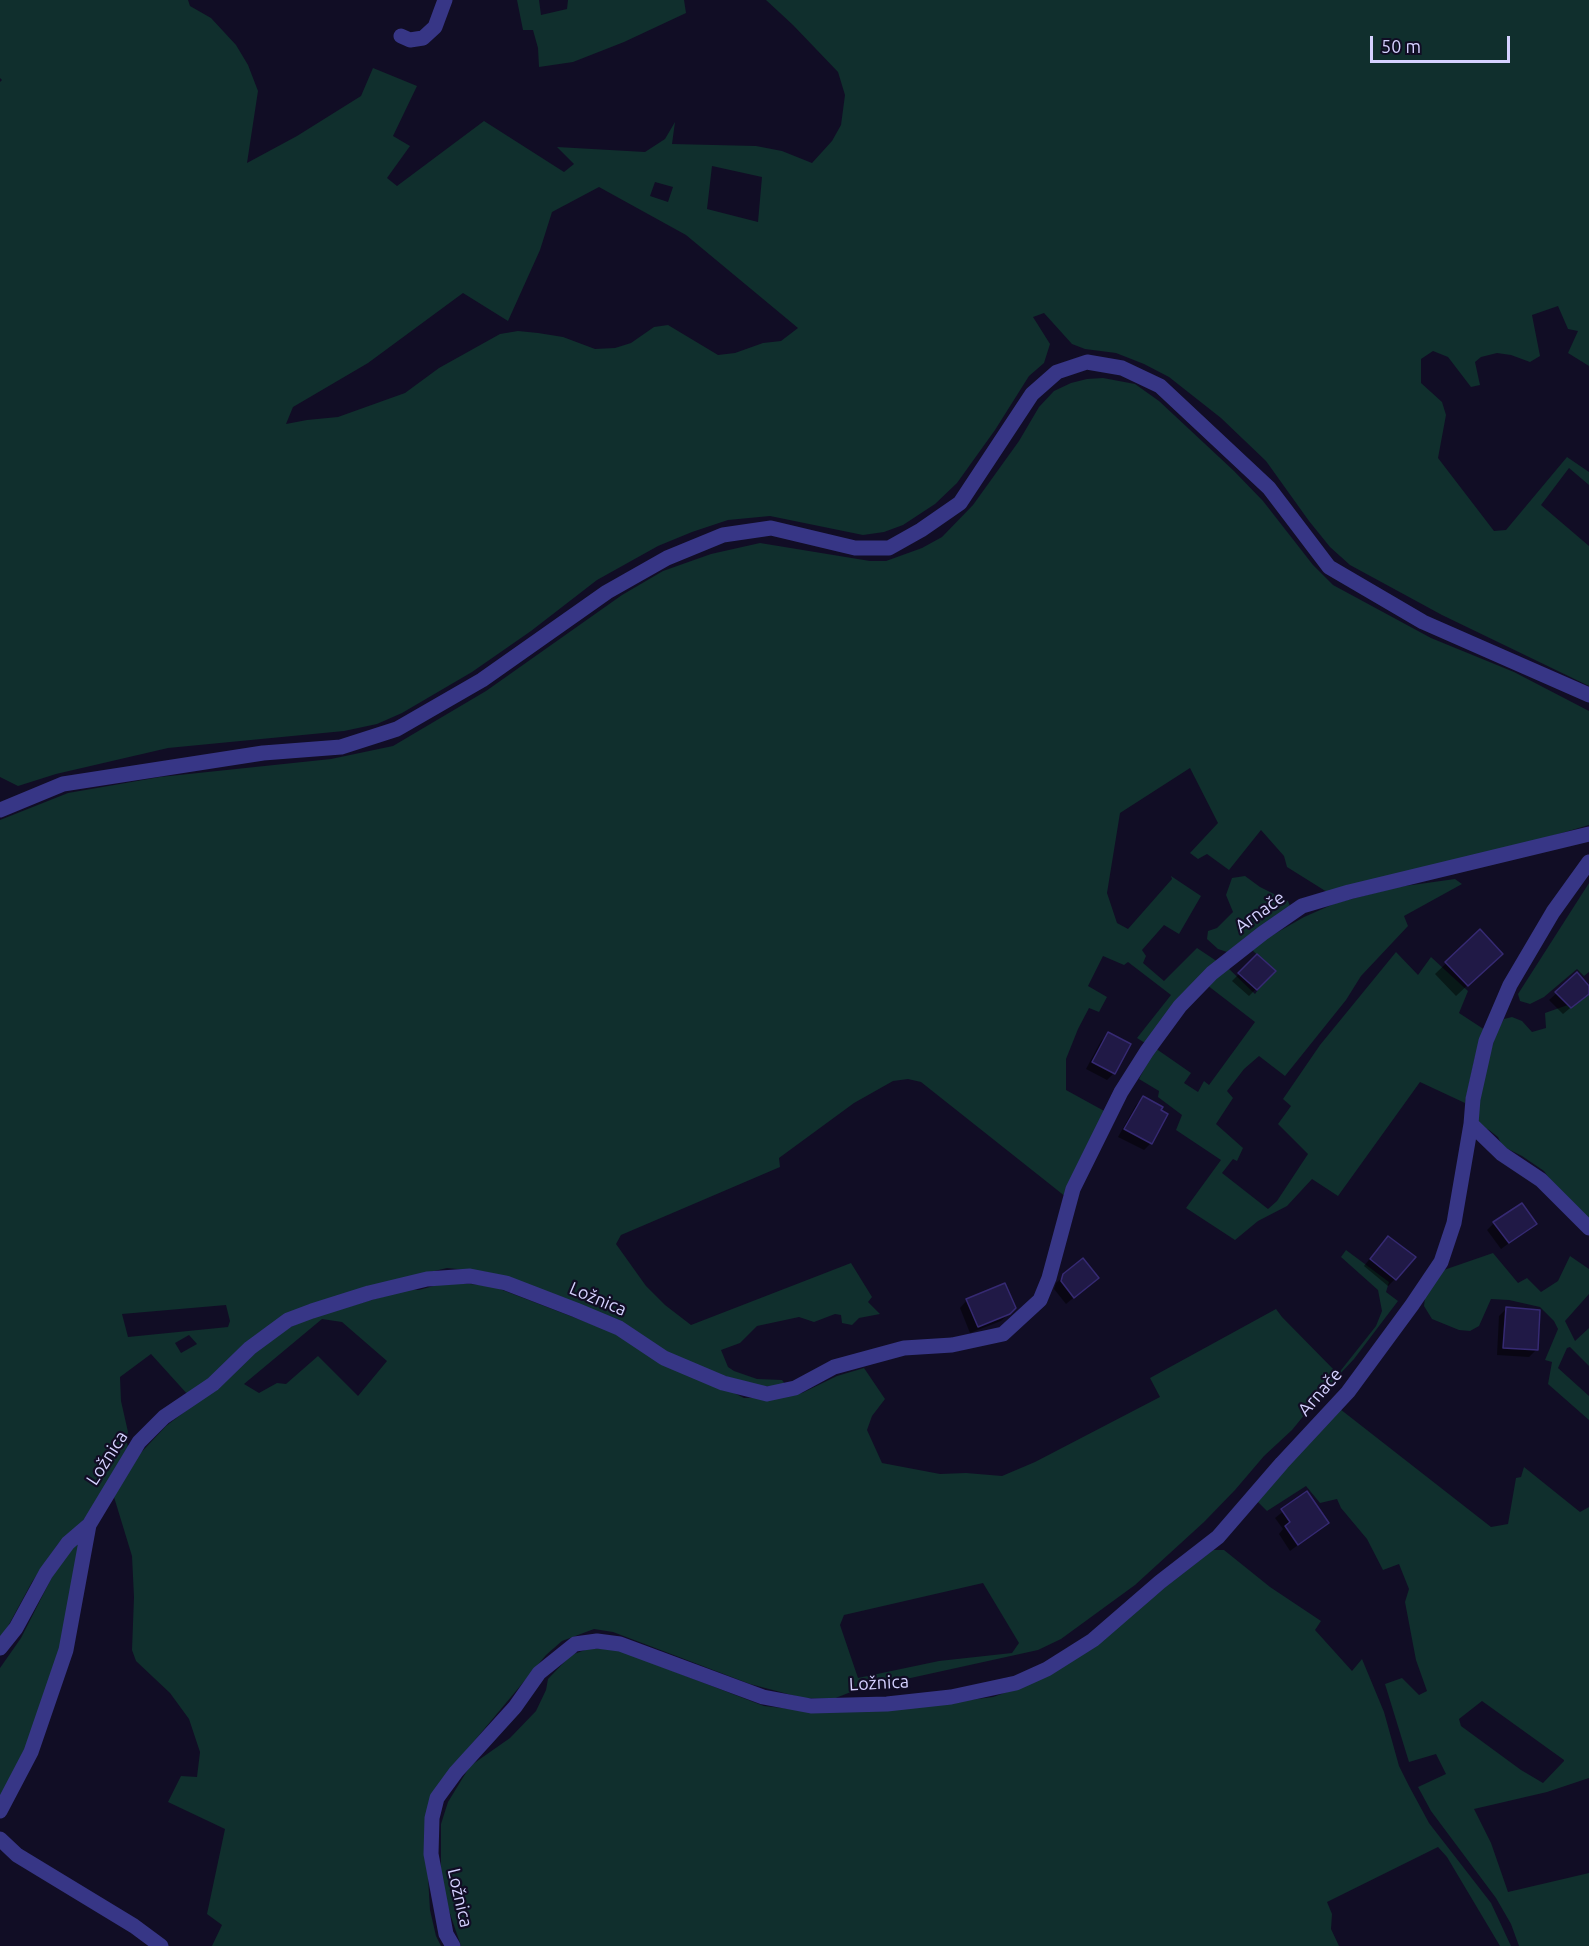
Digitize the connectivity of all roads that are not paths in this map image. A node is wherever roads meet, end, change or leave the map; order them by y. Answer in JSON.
{"nodes":[{"id":1,"x":445,"y":0,"type":"edge"},
{"id":2,"x":401,"y":36,"type":"dead end"},
{"id":3,"x":1589,"y":695,"type":"edge"},
{"id":4,"x":0,"y":810,"type":"edge"},
{"id":5,"x":1589,"y":834,"type":"edge"},
{"id":6,"x":1589,"y":862,"type":"edge"},
{"id":7,"x":1472,"y":1124,"type":"junction"},
{"id":8,"x":1073,"y":1188,"type":"joint"},
{"id":9,"x":1589,"y":1228,"type":"edge"},
{"id":10,"x":89,"y":1525,"type":"junction"},
{"id":11,"x":1218,"y":1537,"type":"joint"},
{"id":12,"x":0,"y":1648,"type":"edge"},
{"id":13,"x":0,"y":1812,"type":"edge"},
{"id":14,"x":0,"y":1839,"type":"edge"},
{"id":15,"x":161,"y":1946,"type":"edge"},
{"id":16,"x":453,"y":1946,"type":"edge"}],
"edges":[{"from":1,"to":2,"type":"street"},
{"from":3,"to":4,"type":"street"},
{"from":5,"to":8,"type":"street","name":"Arnače"},
{"from":6,"to":7,"type":"street","name":"Arnače"},
{"from":7,"to":9,"type":"street"},
{"from":7,"to":11,"type":"street","name":"Arnače"},
{"from":8,"to":10,"type":"street","name":"Ložnica"},
{"from":10,"to":12,"type":"street","name":"Ložnica"},
{"from":10,"to":13,"type":"street","name":"Ložnica"},
{"from":11,"to":16,"type":"street","name":"Ložnica"},
{"from":14,"to":15,"type":"street"}]}
